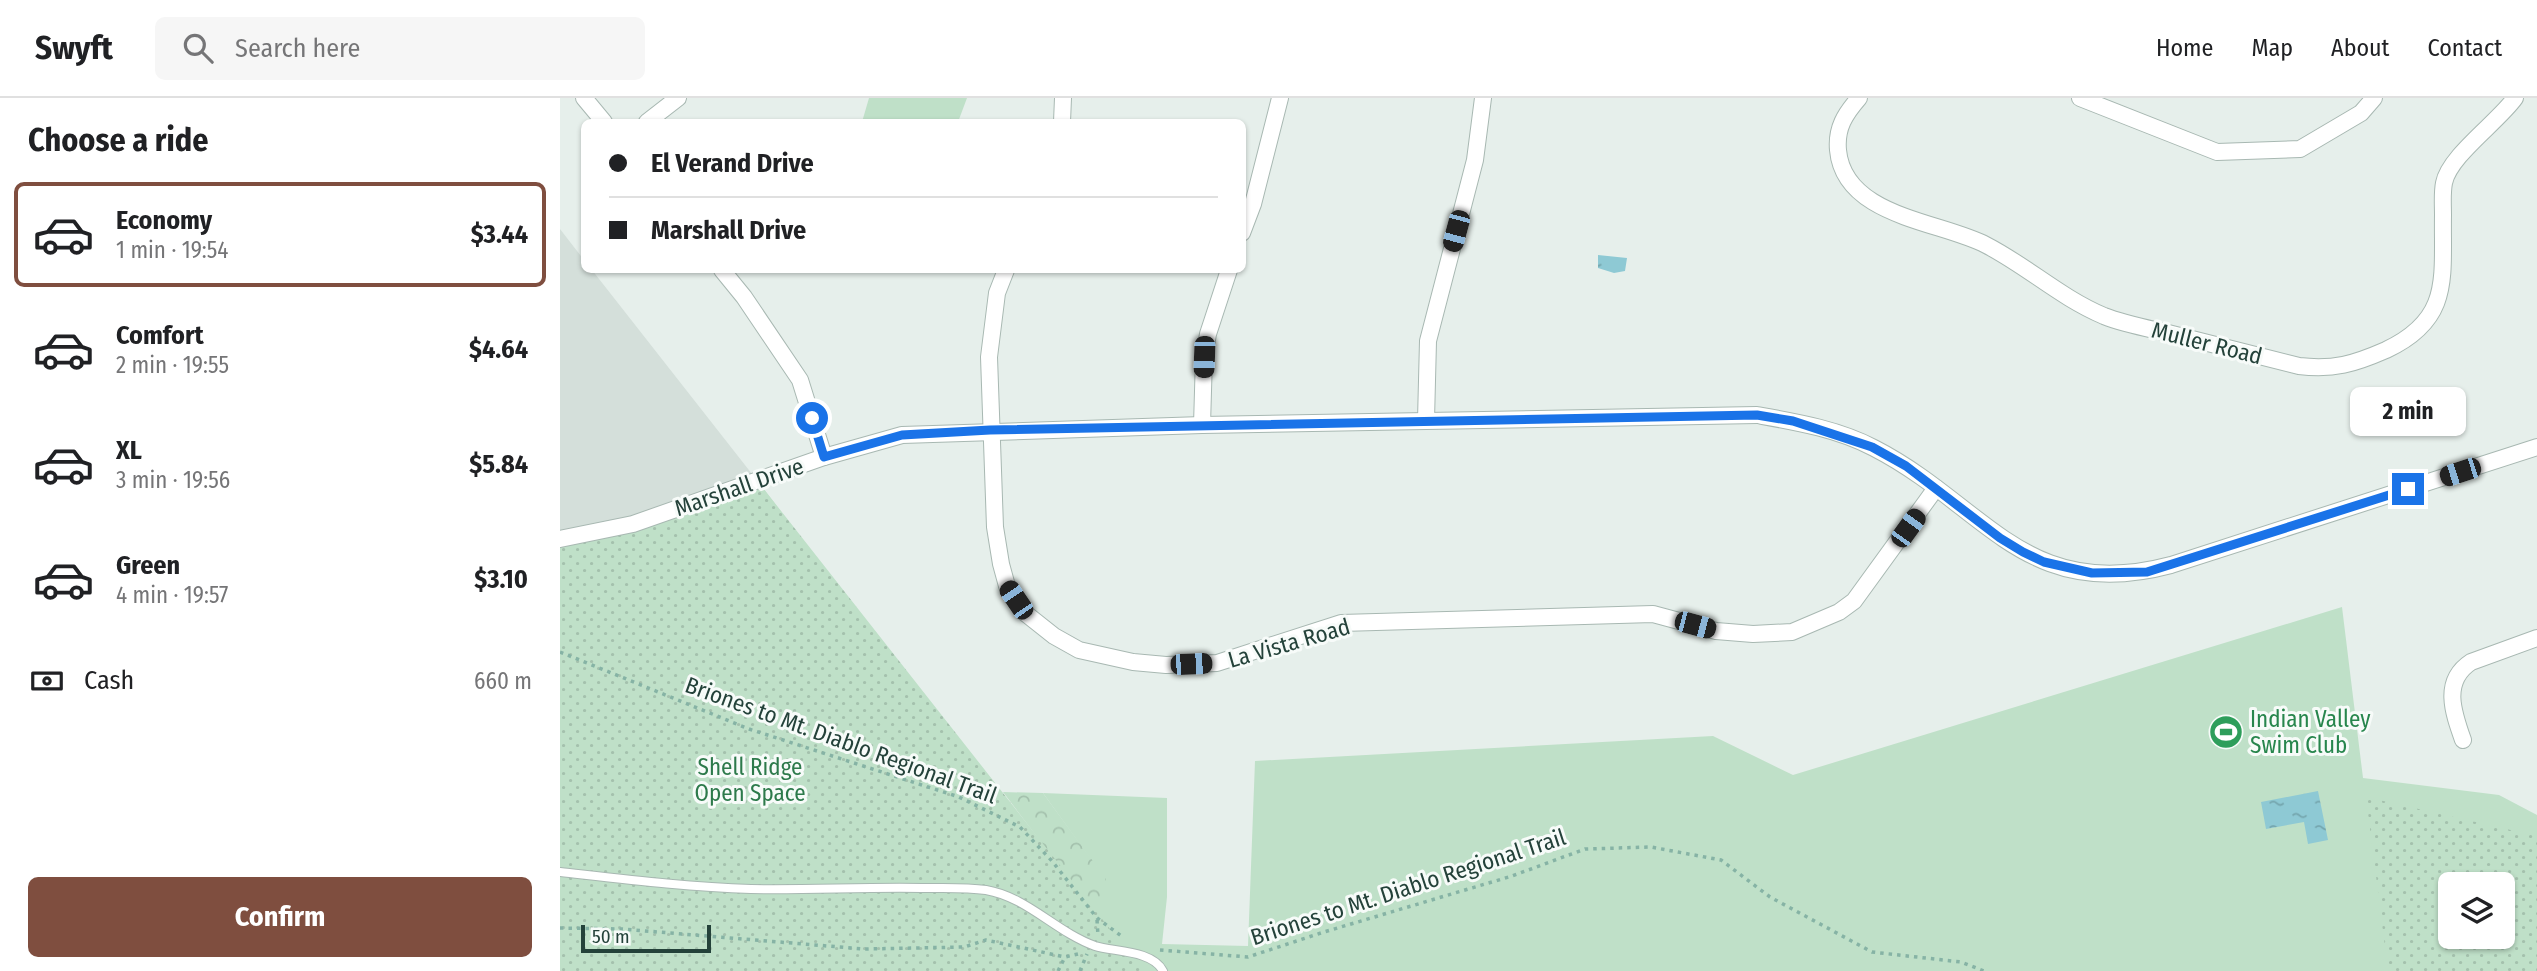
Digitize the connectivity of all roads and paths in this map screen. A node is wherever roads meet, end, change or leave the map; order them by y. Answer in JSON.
{"nodes":[{"id":1,"x":584,"y":98,"type":"edge"},
{"id":2,"x":678,"y":98,"type":"edge"},
{"id":3,"x":1063,"y":98,"type":"edge"},
{"id":4,"x":1280,"y":98,"type":"edge"},
{"id":5,"x":1483,"y":98,"type":"edge"},
{"id":6,"x":1858,"y":98,"type":"edge"},
{"id":7,"x":2080,"y":98,"type":"edge"},
{"id":8,"x":2374,"y":98,"type":"edge"},
{"id":9,"x":2515,"y":98,"type":"edge"},
{"id":10,"x":602,"y":119,"type":"edge"},
{"id":11,"x":651,"y":119,"type":"edge"},
{"id":12,"x":1062,"y":119,"type":"edge"},
{"id":13,"x":1246,"y":222,"type":"edge"},
{"id":14,"x":724,"y":273,"type":"edge"},
{"id":15,"x":1005,"y":273,"type":"edge"},
{"id":16,"x":1228,"y":273,"type":"edge"},
{"id":17,"x":1426,"y":420,"type":"junction"},
{"id":18,"x":1202,"y":425,"type":"junction"},
{"id":19,"x":990,"y":430,"type":"junction"},
{"id":20,"x":2537,"y":447,"type":"edge"},
{"id":21,"x":824,"y":457,"type":"junction"},
{"id":22,"x":1936,"y":488,"type":"junction"},
{"id":23,"x":560,"y":539,"type":"edge"},
{"id":24,"x":2537,"y":638,"type":"edge"},
{"id":25,"x":560,"y":652,"type":"edge"},
{"id":26,"x":2463,"y":740,"type":"dead end"},
{"id":27,"x":560,"y":872,"type":"edge"},
{"id":28,"x":560,"y":928,"type":"edge"},
{"id":29,"x":1129,"y":942,"type":"dead end"},
{"id":30,"x":1152,"y":948,"type":"dead end"},
{"id":31,"x":1088,"y":951,"type":"dead end"},
{"id":32,"x":1065,"y":957,"type":"junction"},
{"id":33,"x":1058,"y":971,"type":"edge"},
{"id":34,"x":1163,"y":971,"type":"edge"},
{"id":35,"x":1984,"y":971,"type":"edge"}],
"edges":[{"from":1,"to":10,"type":"street"},
{"from":2,"to":11,"type":"street"},
{"from":3,"to":12,"type":"street"},
{"from":4,"to":13,"type":"street"},
{"from":5,"to":17,"type":"street"},
{"from":6,"to":9,"type":"street","name":"Muller Road"},
{"from":7,"to":8,"type":"street"},
{"from":14,"to":21,"type":"street"},
{"from":15,"to":19,"type":"street","name":"La Vista Road"},
{"from":16,"to":18,"type":"street"},
{"from":17,"to":18,"type":"street","name":"Marshall Drive"},
{"from":17,"to":22,"type":"street","name":"Marshall Drive"},
{"from":18,"to":19,"type":"street","name":"Marshall Drive"},
{"from":19,"to":21,"type":"street","name":"Marshall Drive"},
{"from":19,"to":22,"type":"street","name":"La Vista Road"},
{"from":20,"to":22,"type":"street","name":"Marshall Drive"},
{"from":21,"to":23,"type":"street","name":"Marshall Drive"},
{"from":24,"to":26,"type":"street"},
{"from":25,"to":29,"type":"path","name":"Briones to Mt. Diablo Regional Trail"},
{"from":27,"to":34,"type":"lane"},
{"from":28,"to":32,"type":"path"},
{"from":30,"to":35,"type":"path","name":"Briones to Mt. Diablo Regional Trail"},
{"from":31,"to":32,"type":"path"},
{"from":32,"to":33,"type":"path"}]}
